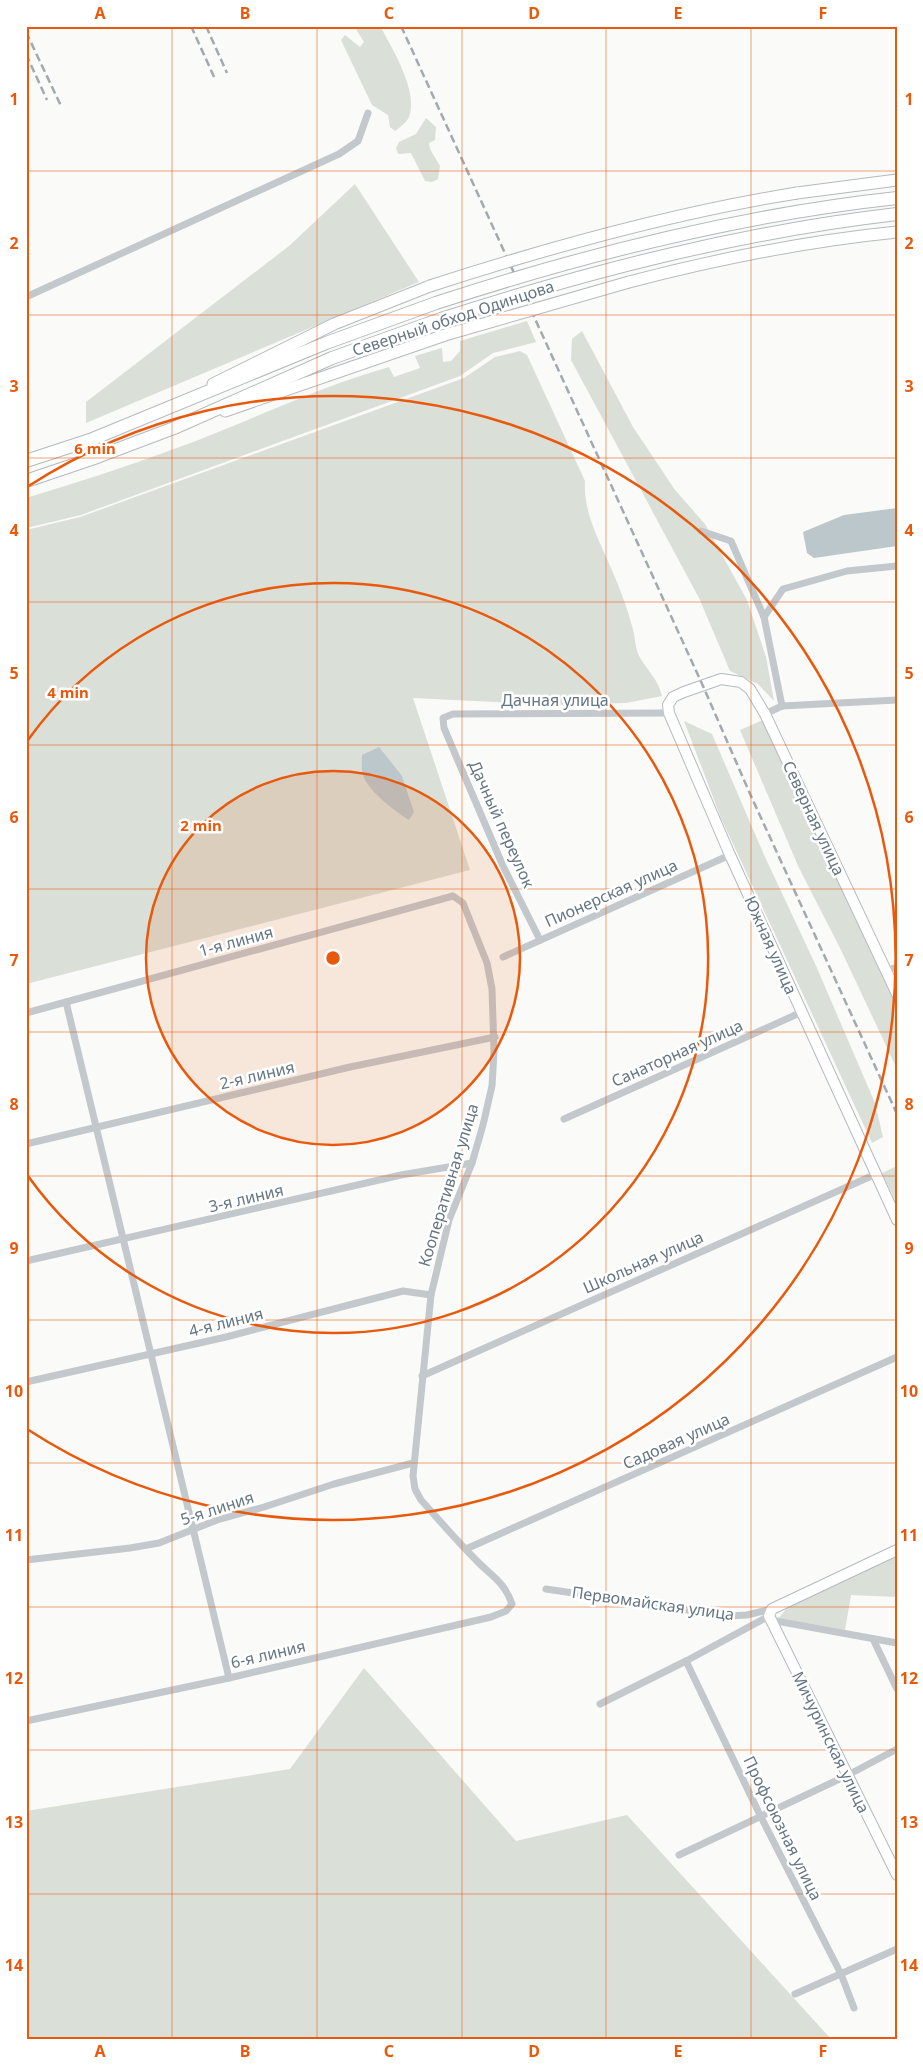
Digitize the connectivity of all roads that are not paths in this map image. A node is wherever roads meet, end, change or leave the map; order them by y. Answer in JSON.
{"nodes":[{"id":1,"x":368,"y":114,"type":"dead end"},
{"id":2,"x":897,"y":180,"type":"edge"},
{"id":3,"x":879,"y":182,"type":"junction"},
{"id":4,"x":897,"y":199,"type":"edge"},
{"id":5,"x":897,"y":214,"type":"edge"},
{"id":6,"x":897,"y":219,"type":"edge"},
{"id":7,"x":897,"y":232,"type":"edge"},
{"id":8,"x":885,"y":233,"type":"junction"},
{"id":9,"x":26,"y":297,"type":"edge"},
{"id":10,"x":165,"y":408,"type":"junction"},
{"id":11,"x":174,"y":428,"type":"junction"},
{"id":12,"x":26,"y":461,"type":"edge"},
{"id":13,"x":26,"y":481,"type":"edge"},
{"id":14,"x":701,"y":531,"type":"dead end"},
{"id":15,"x":897,"y":566,"type":"edge"},
{"id":16,"x":764,"y":617,"type":"junction"},
{"id":17,"x":897,"y":700,"type":"edge"},
{"id":18,"x":782,"y":706,"type":"junction"},
{"id":19,"x":669,"y":713,"type":"junction"},
{"id":20,"x":765,"y":714,"type":"junction"},
{"id":21,"x":443,"y":718,"type":"joint"},
{"id":22,"x":730,"y":855,"type":"junction"},
{"id":23,"x":454,"y":896,"type":"joint"},
{"id":24,"x":540,"y":940,"type":"junction"},
{"id":25,"x":503,"y":957,"type":"dead end"},
{"id":26,"x":897,"y":967,"type":"edge"},
{"id":27,"x":886,"y":971,"type":"junction"},
{"id":28,"x":897,"y":994,"type":"edge"},
{"id":29,"x":66,"y":1002,"type":"junction"},
{"id":30,"x":802,"y":1012,"type":"junction"},
{"id":31,"x":26,"y":1013,"type":"edge"},
{"id":32,"x":495,"y":1037,"type":"junction"},
{"id":33,"x":564,"y":1119,"type":"dead end"},
{"id":34,"x":97,"y":1129,"type":"junction"},
{"id":35,"x":26,"y":1144,"type":"edge"},
{"id":36,"x":472,"y":1162,"type":"junction"},
{"id":37,"x":876,"y":1174,"type":"junction"},
{"id":38,"x":897,"y":1220,"type":"edge"},
{"id":39,"x":124,"y":1240,"type":"junction"},
{"id":40,"x":26,"y":1261,"type":"edge"},
{"id":41,"x":431,"y":1295,"type":"junction"},
{"id":42,"x":151,"y":1354,"type":"junction"},
{"id":43,"x":897,"y":1357,"type":"edge"},
{"id":44,"x":422,"y":1376,"type":"junction"},
{"id":45,"x":26,"y":1382,"type":"edge"},
{"id":46,"x":413,"y":1463,"type":"junction"},
{"id":47,"x":193,"y":1528,"type":"junction"},
{"id":48,"x":466,"y":1549,"type":"junction"},
{"id":49,"x":897,"y":1550,"type":"edge"},
{"id":50,"x":26,"y":1560,"type":"edge"},
{"id":51,"x":546,"y":1589,"type":"dead end"},
{"id":52,"x":512,"y":1604,"type":"joint"},
{"id":53,"x":771,"y":1615,"type":"junction"},
{"id":54,"x":874,"y":1639,"type":"junction"},
{"id":55,"x":897,"y":1643,"type":"edge"},
{"id":56,"x":686,"y":1661,"type":"junction"},
{"id":57,"x":229,"y":1678,"type":"junction"},
{"id":58,"x":897,"y":1688,"type":"edge"},
{"id":59,"x":600,"y":1704,"type":"dead end"},
{"id":60,"x":26,"y":1721,"type":"edge"},
{"id":61,"x":897,"y":1749,"type":"edge"},
{"id":62,"x":848,"y":1775,"type":"junction"},
{"id":63,"x":760,"y":1815,"type":"junction"},
{"id":64,"x":679,"y":1855,"type":"dead end"},
{"id":65,"x":897,"y":1875,"type":"edge"},
{"id":66,"x":897,"y":1949,"type":"edge"},
{"id":67,"x":841,"y":1974,"type":"junction"},
{"id":68,"x":795,"y":1994,"type":"dead end"},
{"id":69,"x":854,"y":2008,"type":"dead end"}],
"edges":[{"from":1,"to":9,"type":"street"},
{"from":2,"to":3,"type":"main road"},
{"from":3,"to":4,"type":"main road"},
{"from":3,"to":10,"type":"main road","bridge":true},
{"from":4,"to":10,"type":"highway","name":"Северный обход Одинцова","bridge":true},
{"from":5,"to":11,"type":"highway","name":"Северный обход Одинцова","bridge":true},
{"from":6,"to":8,"type":"main road"},
{"from":7,"to":8,"type":"main road"},
{"from":8,"to":11,"type":"main road","bridge":true},
{"from":10,"to":12,"type":"highway","name":"Северный обход Одинцова"},
{"from":11,"to":13,"type":"highway","name":"Северный обход Одинцова"},
{"from":14,"to":16,"type":"street"},
{"from":15,"to":16,"type":"street"},
{"from":16,"to":18,"type":"street"},
{"from":17,"to":18,"type":"street"},
{"from":18,"to":20,"type":"street"},
{"from":19,"to":20,"type":"street","name":"Северная улица"},
{"from":19,"to":21,"type":"street","name":"Дачная улица"},
{"from":19,"to":22,"type":"street","name":"Южная улица"},
{"from":20,"to":27,"type":"street","name":"Северная улица"},
{"from":21,"to":24,"type":"street","name":"Дачный переулок"},
{"from":22,"to":24,"type":"street","name":"Пионерская улица"},
{"from":22,"to":30,"type":"street","name":"Южная улица"},
{"from":23,"to":29,"type":"street","name":"1-я линия"},
{"from":23,"to":32,"type":"street","name":"Кооперативная улица"},
{"from":24,"to":25,"type":"street","name":"Пионерская улица"},
{"from":26,"to":27,"type":"street"},
{"from":27,"to":28,"type":"street","name":"Северная улица"},
{"from":29,"to":31,"type":"street","name":"1-я линия"},
{"from":29,"to":34,"type":"street"},
{"from":30,"to":33,"type":"street","name":"Санаторная улица"},
{"from":30,"to":37,"type":"street","name":"Южная улица"},
{"from":32,"to":34,"type":"street","name":"2-я линия"},
{"from":32,"to":36,"type":"street","name":"Кооперативная улица"},
{"from":34,"to":35,"type":"street","name":"2-я линия"},
{"from":34,"to":39,"type":"street"},
{"from":36,"to":39,"type":"street","name":"3-я линия"},
{"from":36,"to":41,"type":"street","name":"Кооперативная улица"},
{"from":37,"to":38,"type":"street","name":"Южная улица"},
{"from":37,"to":44,"type":"street","name":"Школьная улица"},
{"from":39,"to":40,"type":"street","name":"3-я линия"},
{"from":39,"to":42,"type":"street"},
{"from":41,"to":42,"type":"street","name":"4-я линия"},
{"from":41,"to":44,"type":"street","name":"Кооперативная улица"},
{"from":42,"to":45,"type":"street","name":"4-я линия"},
{"from":42,"to":47,"type":"street"},
{"from":43,"to":48,"type":"street","name":"Садовая улица"},
{"from":44,"to":46,"type":"street","name":"Кооперативная улица"},
{"from":46,"to":47,"type":"street","name":"5-я линия"},
{"from":46,"to":48,"type":"street","name":"Кооперативная улица"},
{"from":47,"to":50,"type":"street","name":"5-я линия"},
{"from":47,"to":57,"type":"street"},
{"from":48,"to":52,"type":"street","name":"Кооперативная улица"},
{"from":49,"to":53,"type":"street","name":"Первомайская улица"},
{"from":51,"to":53,"type":"street","name":"Первомайская улица"},
{"from":52,"to":57,"type":"street","name":"6-я линия"},
{"from":53,"to":54,"type":"street"},
{"from":53,"to":56,"type":"street"},
{"from":53,"to":62,"type":"street","name":"Мичуринская улица"},
{"from":54,"to":55,"type":"street"},
{"from":54,"to":58,"type":"street"},
{"from":56,"to":59,"type":"street"},
{"from":56,"to":63,"type":"street","name":"Профсоюзная улица"},
{"from":57,"to":60,"type":"street","name":"6-я линия"},
{"from":61,"to":62,"type":"street"},
{"from":62,"to":63,"type":"street"},
{"from":62,"to":65,"type":"street","name":"Мичуринская улица"},
{"from":63,"to":64,"type":"street"},
{"from":63,"to":67,"type":"street","name":"Профсоюзная улица"},
{"from":66,"to":67,"type":"street"},
{"from":67,"to":68,"type":"street"},
{"from":67,"to":69,"type":"street","name":"Профсоюзная улица"}]}
